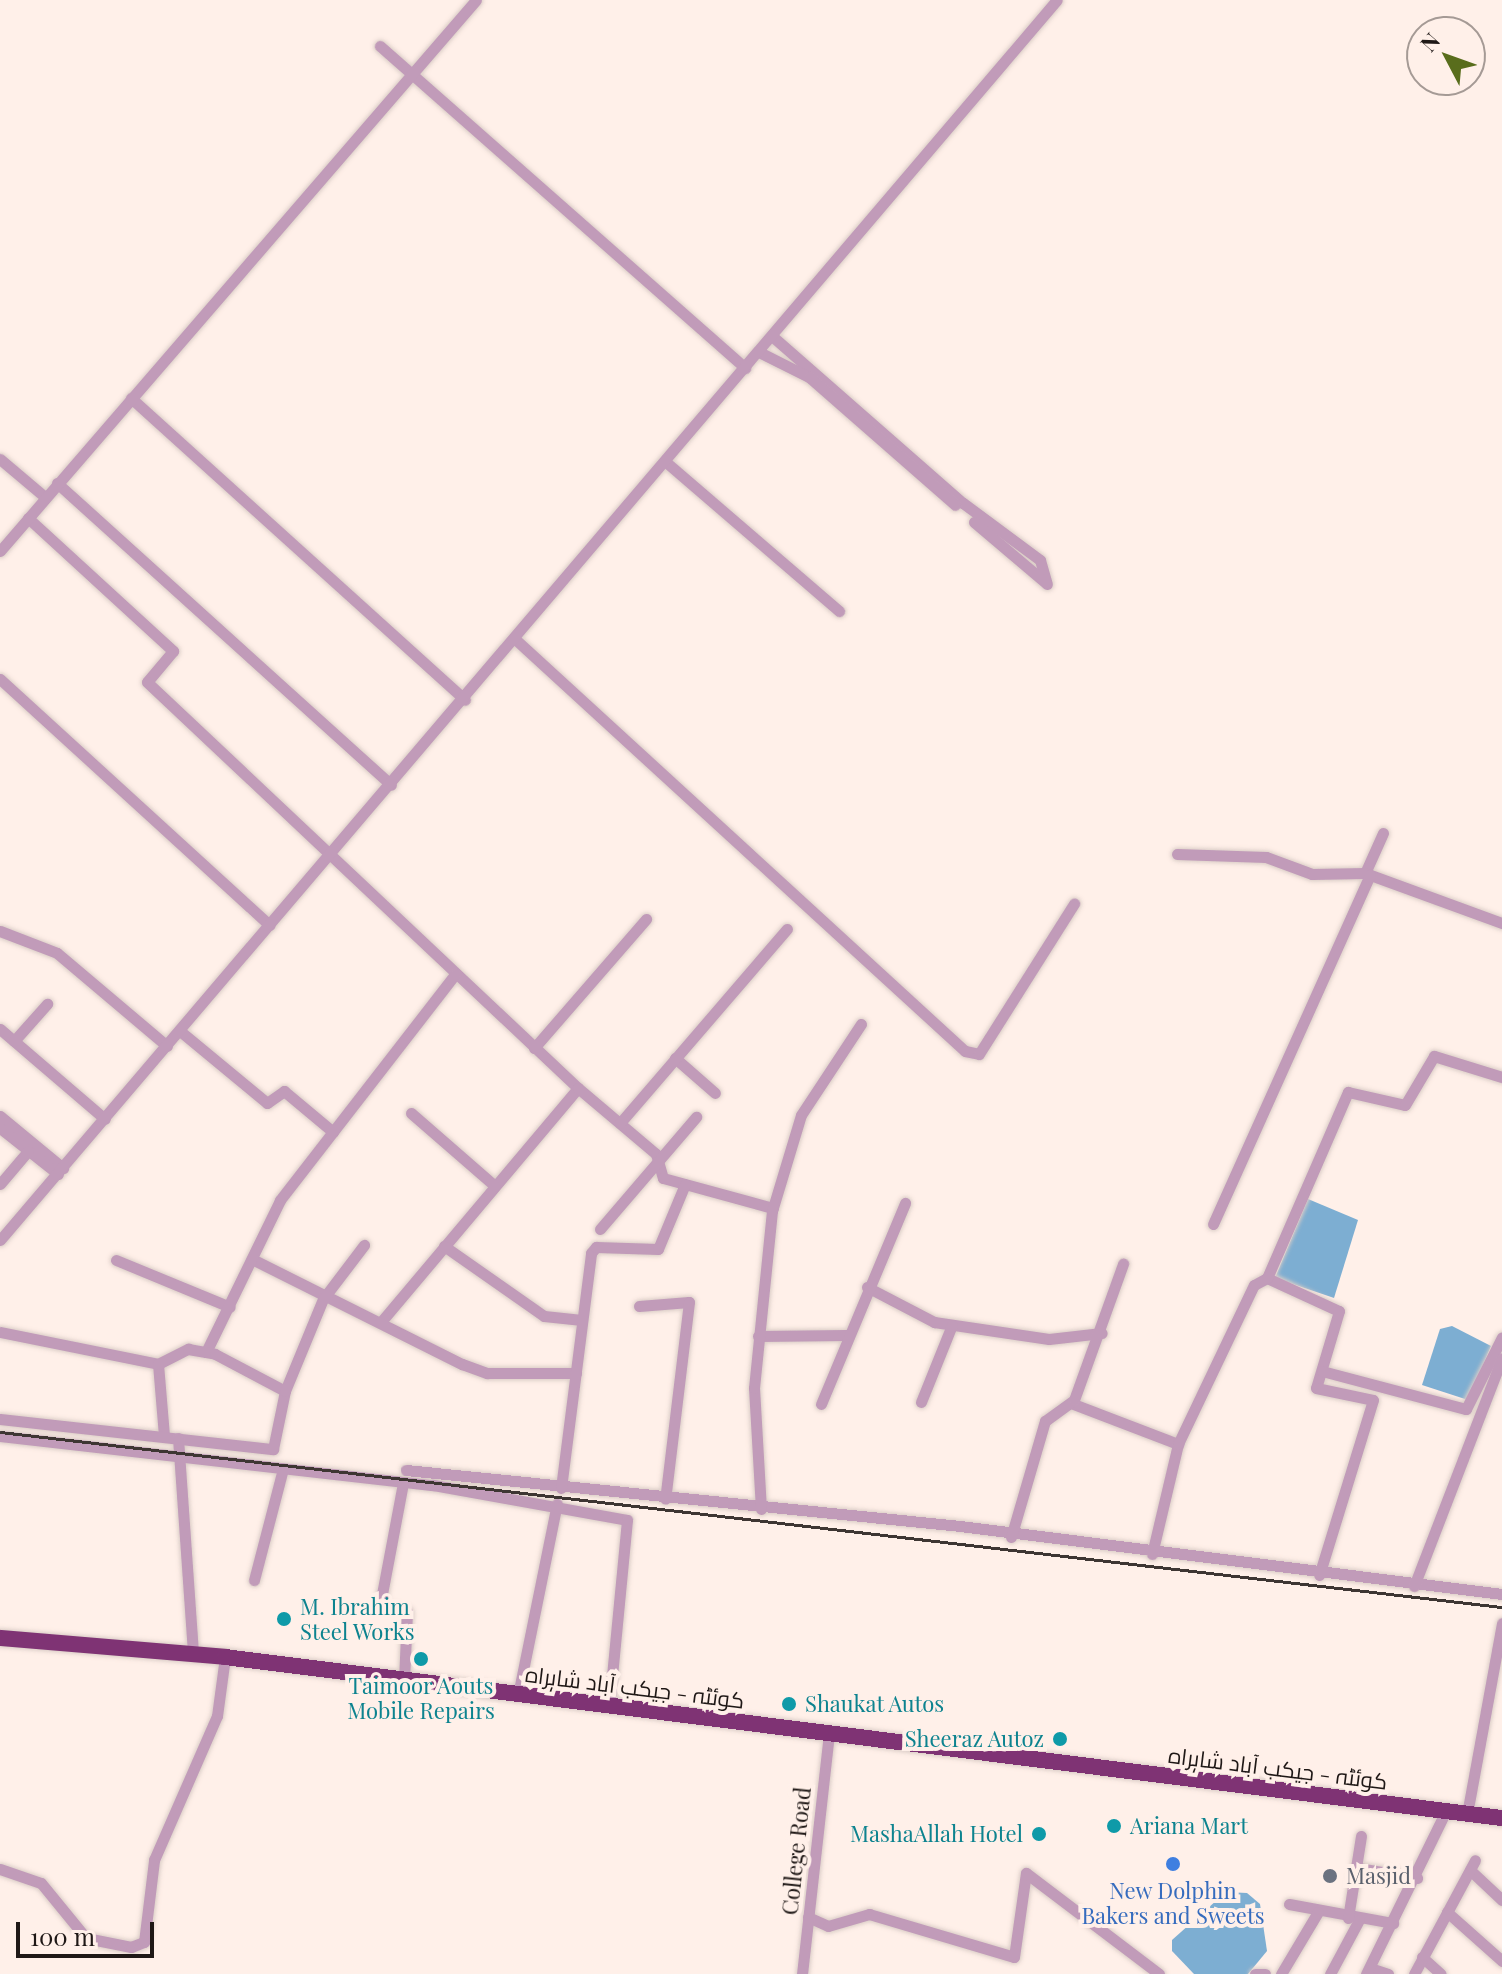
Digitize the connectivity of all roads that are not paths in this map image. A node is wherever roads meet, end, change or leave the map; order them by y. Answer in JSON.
{"nodes":[{"id":1,"x":476,"y":0,"type":"edge"},
{"id":2,"x":1057,"y":0,"type":"edge"},
{"id":3,"x":380,"y":46,"type":"dead end"},
{"id":4,"x":412,"y":76,"type":"junction"},
{"id":5,"x":772,"y":336,"type":"junction"},
{"id":6,"x":759,"y":352,"type":"junction"},
{"id":7,"x":745,"y":368,"type":"junction"},
{"id":8,"x":131,"y":398,"type":"junction"},
{"id":9,"x":0,"y":459,"type":"edge"},
{"id":10,"x":667,"y":463,"type":"junction"},
{"id":11,"x":57,"y":483,"type":"junction"},
{"id":12,"x":45,"y":497,"type":"junction"},
{"id":13,"x":28,"y":518,"type":"junction"},
{"id":14,"x":0,"y":551,"type":"edge"},
{"id":15,"x":839,"y":611,"type":"dead end"},
{"id":16,"x":515,"y":639,"type":"junction"},
{"id":17,"x":0,"y":679,"type":"edge"},
{"id":18,"x":465,"y":700,"type":"junction"},
{"id":19,"x":391,"y":785,"type":"junction"},
{"id":20,"x":1383,"y":833,"type":"dead end"},
{"id":21,"x":1177,"y":854,"type":"dead end"},
{"id":22,"x":327,"y":858,"type":"junction"},
{"id":23,"x":1368,"y":874,"type":"junction"},
{"id":24,"x":1074,"y":904,"type":"dead end"},
{"id":25,"x":646,"y":919,"type":"dead end"},
{"id":26,"x":1502,"y":923,"type":"edge"},
{"id":27,"x":269,"y":925,"type":"junction"},
{"id":28,"x":787,"y":929,"type":"dead end"},
{"id":29,"x":0,"y":931,"type":"edge"},
{"id":30,"x":455,"y":974,"type":"junction"},
{"id":31,"x":47,"y":1004,"type":"dead end"},
{"id":32,"x":861,"y":1024,"type":"dead end"},
{"id":33,"x":0,"y":1029,"type":"edge"},
{"id":34,"x":180,"y":1031,"type":"junction"},
{"id":35,"x":14,"y":1041,"type":"junction"},
{"id":36,"x":167,"y":1046,"type":"junction"},
{"id":37,"x":534,"y":1048,"type":"junction"},
{"id":38,"x":675,"y":1058,"type":"junction"},
{"id":39,"x":1502,"y":1077,"type":"edge"},
{"id":40,"x":578,"y":1088,"type":"junction"},
{"id":41,"x":715,"y":1093,"type":"dead end"},
{"id":42,"x":411,"y":1113,"type":"dead end"},
{"id":43,"x":0,"y":1116,"type":"edge"},
{"id":44,"x":696,"y":1117,"type":"dead end"},
{"id":45,"x":105,"y":1119,"type":"junction"},
{"id":46,"x":620,"y":1123,"type":"junction"},
{"id":47,"x":0,"y":1128,"type":"edge"},
{"id":48,"x":333,"y":1132,"type":"junction"},
{"id":49,"x":28,"y":1151,"type":"junction"},
{"id":50,"x":660,"y":1159,"type":"junction"},
{"id":51,"x":60,"y":1171,"type":"junction"},
{"id":52,"x":0,"y":1184,"type":"edge"},
{"id":53,"x":685,"y":1184,"type":"junction"},
{"id":54,"x":495,"y":1186,"type":"junction"},
{"id":55,"x":905,"y":1203,"type":"dead end"},
{"id":56,"x":773,"y":1208,"type":"junction"},
{"id":57,"x":1213,"y":1224,"type":"dead end"},
{"id":58,"x":600,"y":1229,"type":"dead end"},
{"id":59,"x":0,"y":1240,"type":"edge"},
{"id":60,"x":364,"y":1245,"type":"dead end"},
{"id":61,"x":444,"y":1246,"type":"junction"},
{"id":62,"x":252,"y":1259,"type":"junction"},
{"id":63,"x":116,"y":1260,"type":"dead end"},
{"id":64,"x":1123,"y":1264,"type":"dead end"},
{"id":65,"x":1267,"y":1278,"type":"junction"},
{"id":66,"x":867,"y":1287,"type":"junction"},
{"id":67,"x":323,"y":1299,"type":"junction"},
{"id":68,"x":639,"y":1306,"type":"dead end"},
{"id":69,"x":230,"y":1307,"type":"junction"},
{"id":70,"x":582,"y":1320,"type":"junction"},
{"id":71,"x":381,"y":1322,"type":"junction"},
{"id":72,"x":952,"y":1325,"type":"junction"},
{"id":73,"x":0,"y":1332,"type":"edge"},
{"id":74,"x":1102,"y":1333,"type":"junction"},
{"id":75,"x":847,"y":1335,"type":"junction"},
{"id":76,"x":758,"y":1336,"type":"junction"},
{"id":77,"x":1502,"y":1337,"type":"edge"},
{"id":78,"x":206,"y":1352,"type":"junction"},
{"id":79,"x":1502,"y":1358,"type":"edge"},
{"id":80,"x":158,"y":1364,"type":"junction"},
{"id":81,"x":1322,"y":1371,"type":"junction"},
{"id":82,"x":576,"y":1373,"type":"junction"},
{"id":83,"x":285,"y":1391,"type":"junction"},
{"id":84,"x":921,"y":1402,"type":"dead end"},
{"id":85,"x":1071,"y":1403,"type":"junction"},
{"id":86,"x":821,"y":1404,"type":"dead end"},
{"id":87,"x":0,"y":1419,"type":"edge"},
{"id":88,"x":0,"y":1436,"type":"edge"},
{"id":89,"x":164,"y":1436,"type":"junction"},
{"id":90,"x":178,"y":1438,"type":"junction"},
{"id":91,"x":1178,"y":1444,"type":"junction"},
{"id":92,"x":178,"y":1458,"type":"junction"},
{"id":93,"x":283,"y":1469,"type":"junction"},
{"id":94,"x":406,"y":1470,"type":"dead end"},
{"id":95,"x":403,"y":1483,"type":"junction"},
{"id":96,"x":561,"y":1488,"type":"junction"},
{"id":97,"x":665,"y":1499,"type":"junction"},
{"id":98,"x":557,"y":1504,"type":"junction"},
{"id":99,"x":761,"y":1509,"type":"junction"},
{"id":100,"x":1011,"y":1537,"type":"junction"},
{"id":101,"x":1152,"y":1554,"type":"junction"},
{"id":102,"x":1319,"y":1575,"type":"junction"},
{"id":103,"x":254,"y":1580,"type":"dead end"},
{"id":104,"x":1414,"y":1586,"type":"junction"},
{"id":105,"x":1502,"y":1594,"type":"edge"},
{"id":106,"x":1502,"y":1623,"type":"edge"},
{"id":107,"x":0,"y":1638,"type":"edge"},
{"id":108,"x":193,"y":1654,"type":"junction"},
{"id":109,"x":225,"y":1657,"type":"junction"},
{"id":110,"x":1498,"y":1672,"type":"edge"},
{"id":111,"x":404,"y":1681,"type":"junction"},
{"id":112,"x":518,"y":1695,"type":"junction"},
{"id":113,"x":609,"y":1706,"type":"junction"},
{"id":114,"x":829,"y":1733,"type":"junction"},
{"id":115,"x":1446,"y":1811,"type":"junction"},
{"id":116,"x":1467,"y":1814,"type":"junction"},
{"id":117,"x":1502,"y":1818,"type":"edge"},
{"id":118,"x":1361,"y":1836,"type":"dead end"},
{"id":119,"x":1358,"y":1868,"type":"junction"},
{"id":120,"x":0,"y":1869,"type":"edge"},
{"id":121,"x":1417,"y":1878,"type":"junction"},
{"id":122,"x":1502,"y":1900,"type":"edge"},
{"id":123,"x":1289,"y":1904,"type":"dead end"},
{"id":124,"x":1318,"y":1912,"type":"junction"},
{"id":125,"x":1447,"y":1912,"type":"junction"},
{"id":126,"x":808,"y":1917,"type":"junction"},
{"id":127,"x":1354,"y":1919,"type":"junction"},
{"id":128,"x":1393,"y":1923,"type":"junction"},
{"id":129,"x":1422,"y":1957,"type":"junction"},
{"id":130,"x":1502,"y":1961,"type":"edge"},
{"id":131,"x":1368,"y":1971,"type":"edge"},
{"id":132,"x":802,"y":1974,"type":"edge"},
{"id":133,"x":1159,"y":1974,"type":"edge"},
{"id":134,"x":1255,"y":1974,"type":"edge"},
{"id":135,"x":1265,"y":1974,"type":"edge"},
{"id":136,"x":1281,"y":1974,"type":"edge"},
{"id":137,"x":1330,"y":1974,"type":"edge"},
{"id":138,"x":1388,"y":1974,"type":"edge"},
{"id":139,"x":1414,"y":1974,"type":"edge"},
{"id":140,"x":1441,"y":1974,"type":"edge"}],
"edges":[{"from":1,"to":4,"type":"street"},
{"from":2,"to":5,"type":"street"},
{"from":3,"to":4,"type":"street"},
{"from":4,"to":7,"type":"street"},
{"from":4,"to":8,"type":"street"},
{"from":5,"to":6,"type":"street"},
{"from":5,"to":6,"type":"street"},
{"from":6,"to":7,"type":"street"},
{"from":7,"to":10,"type":"street"},
{"from":8,"to":11,"type":"street"},
{"from":8,"to":18,"type":"street"},
{"from":9,"to":12,"type":"street"},
{"from":10,"to":15,"type":"street"},
{"from":10,"to":16,"type":"street"},
{"from":11,"to":12,"type":"street"},
{"from":11,"to":19,"type":"street"},
{"from":12,"to":13,"type":"street"},
{"from":13,"to":14,"type":"street"},
{"from":13,"to":22,"type":"street"},
{"from":16,"to":18,"type":"street"},
{"from":16,"to":24,"type":"street"},
{"from":17,"to":27,"type":"street"},
{"from":18,"to":19,"type":"street"},
{"from":19,"to":22,"type":"street"},
{"from":20,"to":23,"type":"street"},
{"from":21,"to":23,"type":"street"},
{"from":22,"to":27,"type":"street"},
{"from":22,"to":30,"type":"street"},
{"from":23,"to":26,"type":"street"},
{"from":23,"to":57,"type":"street"},
{"from":25,"to":37,"type":"street"},
{"from":27,"to":34,"type":"street"},
{"from":28,"to":38,"type":"street"},
{"from":29,"to":36,"type":"street"},
{"from":30,"to":37,"type":"street"},
{"from":30,"to":48,"type":"street"},
{"from":31,"to":35,"type":"street"},
{"from":32,"to":56,"type":"street"},
{"from":33,"to":35,"type":"street"},
{"from":34,"to":36,"type":"street"},
{"from":34,"to":48,"type":"street"},
{"from":35,"to":45,"type":"street"},
{"from":36,"to":45,"type":"street"},
{"from":37,"to":40,"type":"street"},
{"from":38,"to":41,"type":"street"},
{"from":38,"to":46,"type":"street"},
{"from":39,"to":65,"type":"street"},
{"from":40,"to":46,"type":"street"},
{"from":40,"to":54,"type":"street"},
{"from":42,"to":54,"type":"street"},
{"from":43,"to":51,"type":"street"},
{"from":44,"to":50,"type":"street"},
{"from":45,"to":51,"type":"street"},
{"from":46,"to":50,"type":"street"},
{"from":47,"to":49,"type":"street"},
{"from":48,"to":62,"type":"street"},
{"from":49,"to":51,"type":"street"},
{"from":49,"to":52,"type":"street"},
{"from":50,"to":53,"type":"street"},
{"from":50,"to":58,"type":"street"},
{"from":51,"to":59,"type":"street"},
{"from":53,"to":56,"type":"street"},
{"from":53,"to":70,"type":"street"},
{"from":54,"to":61,"type":"street"},
{"from":55,"to":66,"type":"street"},
{"from":56,"to":76,"type":"street"},
{"from":60,"to":67,"type":"street"},
{"from":61,"to":70,"type":"street"},
{"from":61,"to":71,"type":"street"},
{"from":62,"to":67,"type":"street"},
{"from":62,"to":69,"type":"street"},
{"from":63,"to":69,"type":"street"},
{"from":64,"to":74,"type":"street"},
{"from":65,"to":81,"type":"street"},
{"from":65,"to":91,"type":"street"},
{"from":66,"to":72,"type":"street"},
{"from":66,"to":75,"type":"street"},
{"from":67,"to":71,"type":"street"},
{"from":67,"to":83,"type":"street"},
{"from":68,"to":97,"type":"street"},
{"from":69,"to":78,"type":"street"},
{"from":70,"to":82,"type":"street"},
{"from":71,"to":82,"type":"street"},
{"from":72,"to":74,"type":"street"},
{"from":72,"to":84,"type":"street"},
{"from":73,"to":80,"type":"street"},
{"from":74,"to":85,"type":"street"},
{"from":75,"to":76,"type":"street"},
{"from":75,"to":86,"type":"street"},
{"from":76,"to":99,"type":"street"},
{"from":77,"to":81,"type":"street"},
{"from":78,"to":80,"type":"street"},
{"from":78,"to":83,"type":"street"},
{"from":79,"to":104,"type":"street"},
{"from":80,"to":89,"type":"street"},
{"from":81,"to":102,"type":"street"},
{"from":82,"to":96,"type":"street"},
{"from":83,"to":90,"type":"street"},
{"from":85,"to":91,"type":"street"},
{"from":85,"to":100,"type":"street"},
{"from":87,"to":89,"type":"street"},
{"from":88,"to":92,"type":"street"},
{"from":89,"to":90,"type":"street"},
{"from":90,"to":92,"type":"street"},
{"from":91,"to":101,"type":"street"},
{"from":92,"to":93,"type":"street"},
{"from":92,"to":108,"type":"street"},
{"from":93,"to":95,"type":"street"},
{"from":93,"to":103,"type":"street"},
{"from":94,"to":96,"type":"street"},
{"from":95,"to":98,"type":"street"},
{"from":95,"to":111,"type":"street"},
{"from":96,"to":97,"type":"street"},
{"from":97,"to":99,"type":"street"},
{"from":98,"to":112,"type":"street"},
{"from":98,"to":113,"type":"street"},
{"from":99,"to":100,"type":"street"},
{"from":100,"to":101,"type":"street"},
{"from":101,"to":102,"type":"street"},
{"from":102,"to":104,"type":"street"},
{"from":104,"to":105,"type":"street"},
{"from":106,"to":110,"type":"street"},
{"from":107,"to":108,"type":"highway","name":"کوئٹہ - جیکب آباد شاہراہ"},
{"from":108,"to":109,"type":"highway","name":"کوئٹہ - جیکب آباد شاہراہ"},
{"from":109,"to":111,"type":"highway","name":"کوئٹہ - جیکب آباد شاہراہ"},
{"from":109,"to":120,"type":"street"},
{"from":110,"to":116,"type":"street"},
{"from":111,"to":112,"type":"highway","name":"کوئٹہ - جیکب آباد شاہراہ"},
{"from":112,"to":113,"type":"highway","name":"کوئٹہ - جیکب آباد شاہراہ"},
{"from":113,"to":114,"type":"highway","name":"کوئٹہ - جیکب آباد شاہراہ"},
{"from":114,"to":115,"type":"highway","name":"کوئٹہ - جیکب آباد شاہراہ"},
{"from":114,"to":126,"type":"street","name":"College Road"},
{"from":115,"to":116,"type":"highway","name":"کوئٹہ - جیکب آباد شاہراہ"},
{"from":115,"to":121,"type":"street"},
{"from":116,"to":117,"type":"highway","name":"کوئٹہ - جیکب آباد شاہراہ"},
{"from":118,"to":119,"type":"street"},
{"from":119,"to":121,"type":"street"},
{"from":119,"to":127,"type":"street"},
{"from":121,"to":128,"type":"street"},
{"from":122,"to":125,"type":"street"},
{"from":123,"to":124,"type":"street"},
{"from":124,"to":127,"type":"street"},
{"from":124,"to":136,"type":"street"},
{"from":125,"to":129,"type":"street"},
{"from":125,"to":130,"type":"street"},
{"from":126,"to":132,"type":"street","name":"College Road"},
{"from":126,"to":133,"type":"street"},
{"from":127,"to":128,"type":"street"},
{"from":127,"to":137,"type":"street"},
{"from":128,"to":131,"type":"street"},
{"from":129,"to":139,"type":"street"},
{"from":129,"to":140,"type":"street"},
{"from":131,"to":138,"type":"street"},
{"from":134,"to":135,"type":"street"}]}
